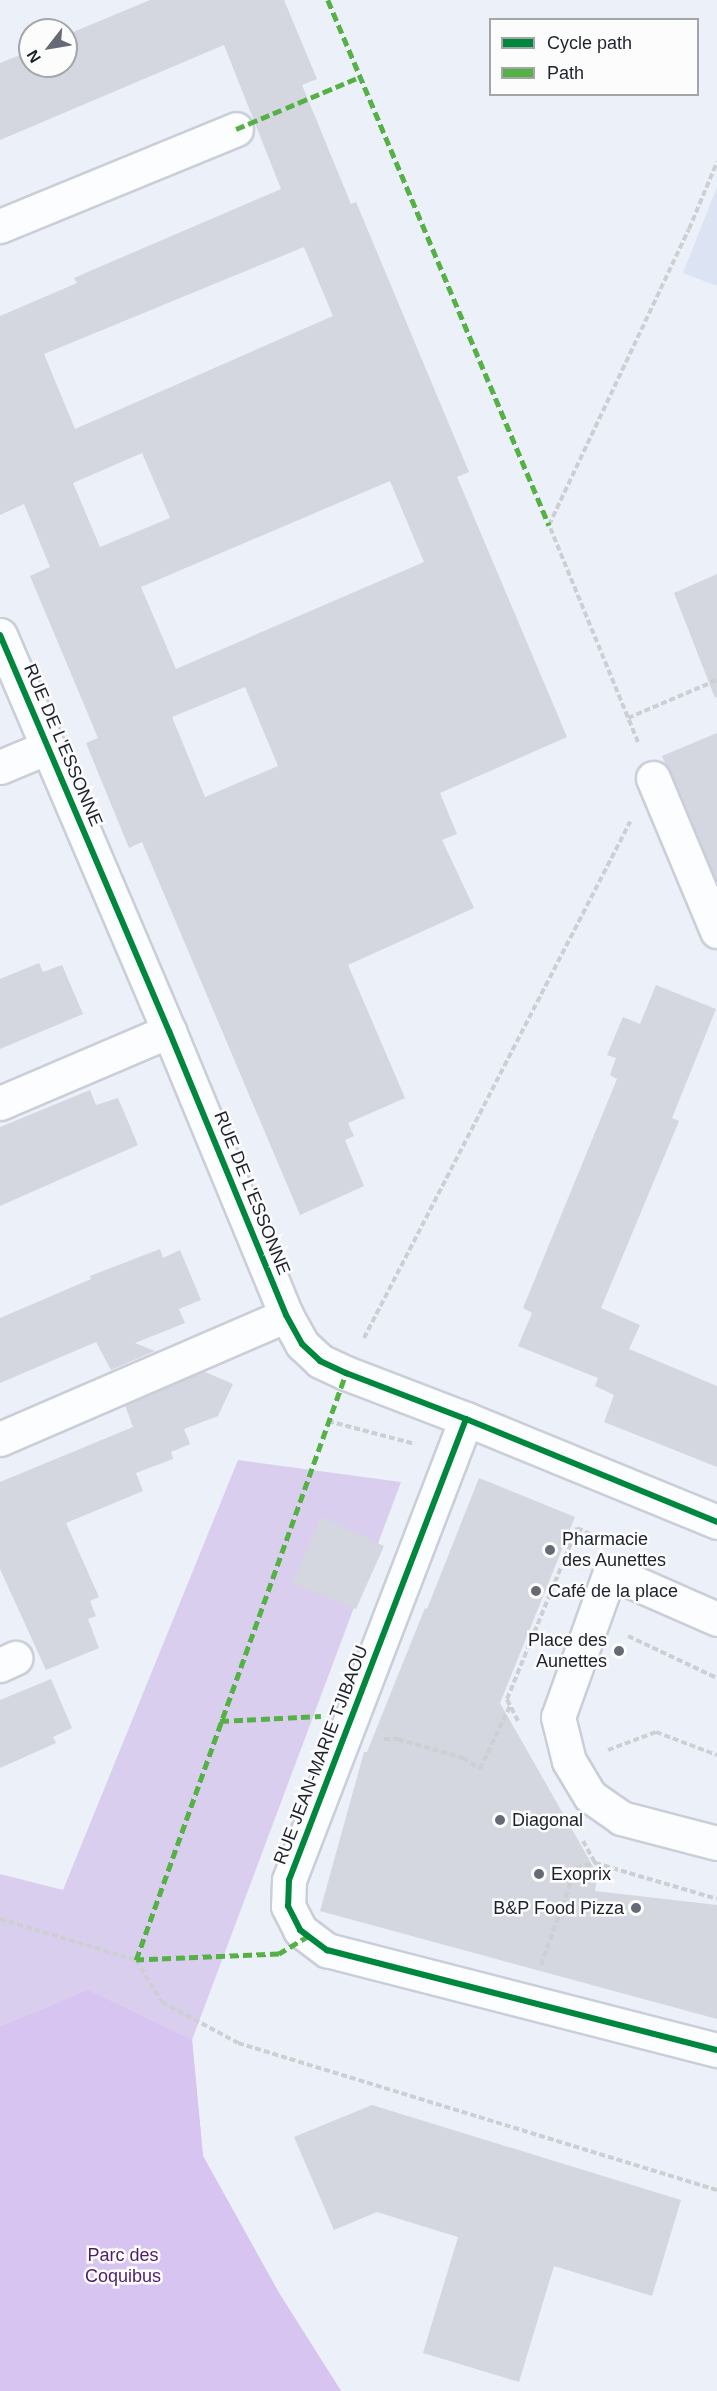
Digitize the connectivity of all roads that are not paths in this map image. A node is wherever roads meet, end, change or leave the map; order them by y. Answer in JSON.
{"nodes":[{"id":1,"x":236,"y":129,"type":"dead end"},
{"id":2,"x":0,"y":226,"type":"edge"},
{"id":3,"x":0,"y":635,"type":"edge"},
{"id":4,"x":48,"y":747,"type":"junction"},
{"id":5,"x":0,"y":767,"type":"edge"},
{"id":6,"x":653,"y":778,"type":"road end"},
{"id":7,"x":717,"y":931,"type":"edge"},
{"id":8,"x":170,"y":1031,"type":"junction"},
{"id":9,"x":0,"y":1103,"type":"edge"},
{"id":10,"x":286,"y":1315,"type":"junction"},
{"id":11,"x":466,"y":1419,"type":"junction"},
{"id":12,"x":0,"y":1439,"type":"edge"},
{"id":13,"x":717,"y":1522,"type":"edge"},
{"id":14,"x":717,"y":1618,"type":"edge"},
{"id":15,"x":717,"y":1843,"type":"edge"},
{"id":16,"x":717,"y":2050,"type":"edge"}],
"edges":[{"from":1,"to":2,"type":"street"},
{"from":3,"to":4,"type":"street","name":"RUE DE L'ESSONNE"},
{"from":4,"to":5,"type":"street"},
{"from":4,"to":8,"type":"street","name":"RUE DE L'ESSONNE"},
{"from":6,"to":7,"type":"street"},
{"from":8,"to":9,"type":"street"},
{"from":8,"to":10,"type":"street","name":"RUE DE L'ESSONNE"},
{"from":10,"to":11,"type":"street","name":"RUE DE L'ESSONNE"},
{"from":10,"to":12,"type":"street"},
{"from":11,"to":13,"type":"street","name":"RUE DE L'ESSONNE"},
{"from":11,"to":16,"type":"street","name":"RUE JEAN-MARIE TJIBAOU"},
{"from":14,"to":15,"type":"street"}]}
